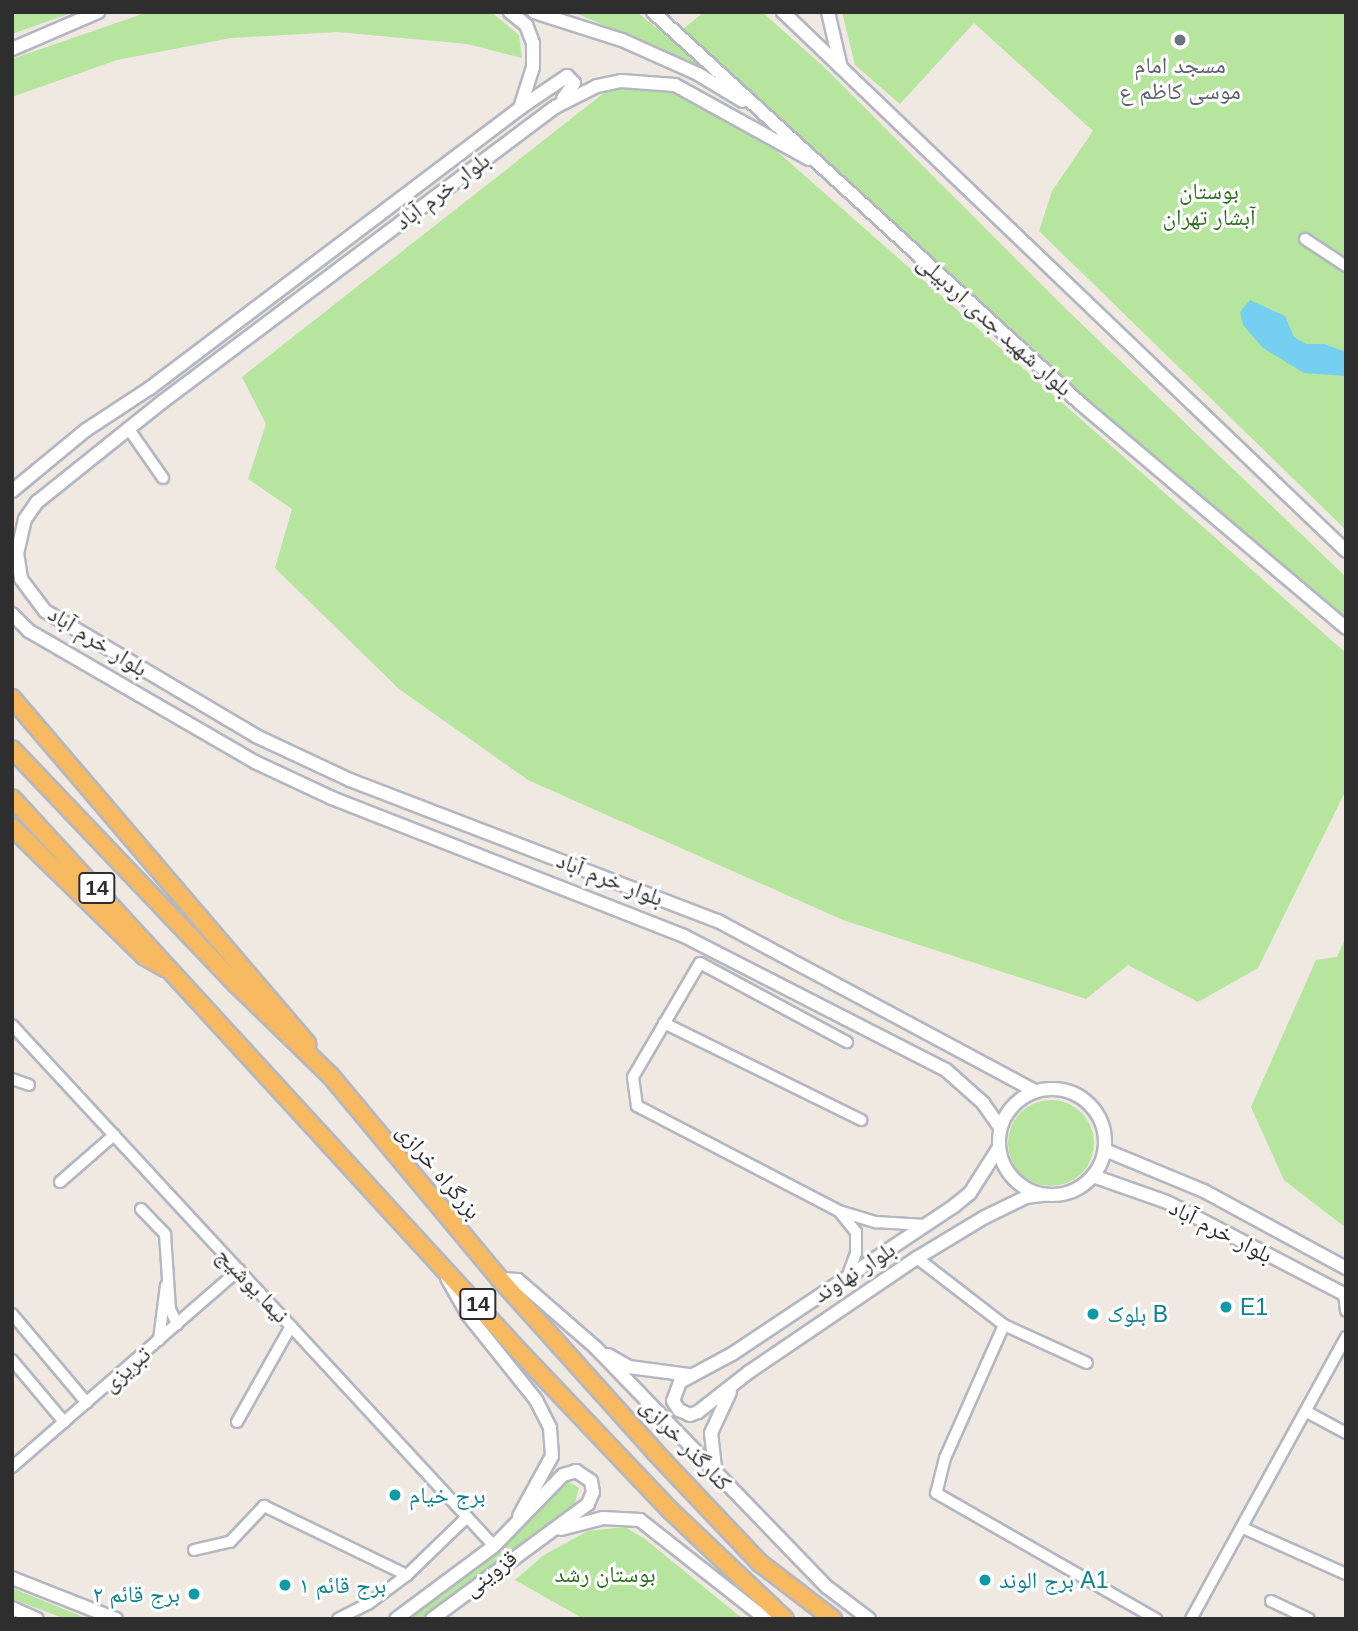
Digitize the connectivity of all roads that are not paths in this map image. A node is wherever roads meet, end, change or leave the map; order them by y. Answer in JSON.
{"nodes":[{"id":1,"x":97,"y":12,"type":"edge"},
{"id":2,"x":510,"y":12,"type":"edge"},
{"id":3,"x":534,"y":12,"type":"edge"},
{"id":4,"x":653,"y":12,"type":"edge"},
{"id":5,"x":783,"y":12,"type":"edge"},
{"id":6,"x":828,"y":12,"type":"edge"},
{"id":7,"x":12,"y":49,"type":"edge"},
{"id":8,"x":841,"y":68,"type":"junction"},
{"id":9,"x":555,"y":107,"type":"junction"},
{"id":10,"x":520,"y":108,"type":"junction"},
{"id":11,"x":768,"y":116,"type":"junction"},
{"id":12,"x":821,"y":166,"type":"junction"},
{"id":13,"x":1305,"y":239,"type":"dead end"},
{"id":14,"x":1346,"y":266,"type":"edge"},
{"id":15,"x":150,"y":388,"type":"junction"},
{"id":16,"x":162,"y":401,"type":"junction"},
{"id":17,"x":128,"y":428,"type":"junction"},
{"id":18,"x":163,"y":478,"type":"dead end"},
{"id":19,"x":12,"y":491,"type":"edge"},
{"id":20,"x":1346,"y":551,"type":"edge"},
{"id":21,"x":12,"y":614,"type":"edge"},
{"id":22,"x":1346,"y":628,"type":"edge"},
{"id":23,"x":12,"y":698,"type":"edge"},
{"id":24,"x":12,"y":748,"type":"edge"},
{"id":25,"x":12,"y":798,"type":"edge"},
{"id":26,"x":12,"y":827,"type":"edge"},
{"id":27,"x":708,"y":948,"type":"junction"},
{"id":28,"x":700,"y":962,"type":"junction"},
{"id":29,"x":182,"y":978,"type":"junction"},
{"id":30,"x":792,"y":991,"type":"junction"},
{"id":31,"x":783,"y":1007,"type":"junction"},
{"id":32,"x":664,"y":1023,"type":"junction"},
{"id":33,"x":12,"y":1025,"type":"edge"},
{"id":34,"x":847,"y":1042,"type":"dead end"},
{"id":35,"x":330,"y":1075,"type":"junction"},
{"id":36,"x":12,"y":1079,"type":"edge"},
{"id":37,"x":29,"y":1085,"type":"dead end"},
{"id":38,"x":1035,"y":1091,"type":"junction"},
{"id":39,"x":861,"y":1120,"type":"dead end"},
{"id":40,"x":1000,"y":1127,"type":"junction"},
{"id":41,"x":114,"y":1135,"type":"junction"},
{"id":42,"x":999,"y":1149,"type":"junction"},
{"id":43,"x":1105,"y":1150,"type":"junction"},
{"id":44,"x":1093,"y":1177,"type":"junction"},
{"id":45,"x":60,"y":1182,"type":"dead end"},
{"id":46,"x":1041,"y":1195,"type":"junction"},
{"id":47,"x":141,"y":1209,"type":"dead end"},
{"id":48,"x":839,"y":1211,"type":"junction"},
{"id":49,"x":926,"y":1226,"type":"junction"},
{"id":50,"x":433,"y":1254,"type":"junction"},
{"id":51,"x":917,"y":1258,"type":"junction"},
{"id":52,"x":1346,"y":1268,"type":"edge"},
{"id":53,"x":239,"y":1270,"type":"junction"},
{"id":54,"x":169,"y":1271,"type":"junction"},
{"id":55,"x":848,"y":1275,"type":"junction"},
{"id":56,"x":500,"y":1279,"type":"junction"},
{"id":57,"x":1345,"y":1294,"type":"edge"},
{"id":58,"x":1346,"y":1311,"type":"edge"},
{"id":59,"x":12,"y":1314,"type":"edge"},
{"id":60,"x":177,"y":1324,"type":"junction"},
{"id":61,"x":1004,"y":1325,"type":"junction"},
{"id":62,"x":291,"y":1326,"type":"junction"},
{"id":63,"x":1346,"y":1337,"type":"edge"},
{"id":64,"x":159,"y":1340,"type":"junction"},
{"id":65,"x":595,"y":1347,"type":"junction"},
{"id":66,"x":12,"y":1360,"type":"edge"},
{"id":67,"x":1087,"y":1363,"type":"dead end"},
{"id":68,"x":749,"y":1371,"type":"junction"},
{"id":69,"x":691,"y":1375,"type":"junction"},
{"id":70,"x":86,"y":1403,"type":"junction"},
{"id":71,"x":1307,"y":1412,"type":"junction"},
{"id":72,"x":64,"y":1422,"type":"junction"},
{"id":73,"x":237,"y":1422,"type":"dead end"},
{"id":74,"x":1346,"y":1433,"type":"edge"},
{"id":75,"x":12,"y":1467,"type":"edge"},
{"id":76,"x":716,"y":1476,"type":"junction"},
{"id":77,"x":467,"y":1517,"type":"junction"},
{"id":78,"x":512,"y":1528,"type":"junction"},
{"id":79,"x":1243,"y":1528,"type":"junction"},
{"id":80,"x":551,"y":1531,"type":"junction"},
{"id":81,"x":494,"y":1546,"type":"junction"},
{"id":82,"x":194,"y":1550,"type":"dead end"},
{"id":83,"x":1346,"y":1574,"type":"edge"},
{"id":84,"x":407,"y":1575,"type":"junction"},
{"id":85,"x":12,"y":1578,"type":"edge"},
{"id":86,"x":1271,"y":1601,"type":"dead end"},
{"id":87,"x":12,"y":1608,"type":"edge"},
{"id":88,"x":37,"y":1619,"type":"edge"},
{"id":89,"x":116,"y":1619,"type":"edge"},
{"id":90,"x":338,"y":1619,"type":"edge"},
{"id":91,"x":396,"y":1619,"type":"edge"},
{"id":92,"x":432,"y":1619,"type":"edge"},
{"id":93,"x":766,"y":1619,"type":"edge"},
{"id":94,"x":785,"y":1619,"type":"edge"},
{"id":95,"x":833,"y":1619,"type":"edge"},
{"id":96,"x":869,"y":1619,"type":"edge"},
{"id":97,"x":1156,"y":1619,"type":"edge"},
{"id":98,"x":1191,"y":1619,"type":"edge"},
{"id":99,"x":1309,"y":1619,"type":"edge"}],
"edges":[{"from":1,"to":7,"type":"street"},
{"from":2,"to":10,"type":"street"},
{"from":3,"to":11,"type":"street"},
{"from":4,"to":11,"type":"street","name":"بلوار شهید جدی اردبیلی"},
{"from":5,"to":8,"type":"street"},
{"from":6,"to":8,"type":"street"},
{"from":8,"to":20,"type":"street"},
{"from":9,"to":10,"type":"street","name":"بلوار خرم آباد"},
{"from":9,"to":12,"type":"street","name":"بلوار خرم آباد"},
{"from":9,"to":16,"type":"street","name":"بلوار خرم آباد"},
{"from":10,"to":15,"type":"street","name":"بلوار خرم آباد"},
{"from":11,"to":12,"type":"street","name":"بلوار شهید جدی اردبیلی"},
{"from":12,"to":22,"type":"street","name":"بلوار شهید جدی اردبیلی"},
{"from":13,"to":14,"type":"street"},
{"from":15,"to":16,"type":"street"},
{"from":15,"to":19,"type":"street","name":"بلوار خرم آباد"},
{"from":16,"to":17,"type":"street","name":"بلوار خرم آباد"},
{"from":17,"to":18,"type":"street"},
{"from":17,"to":38,"type":"street","name":"بلوار خرم آباد"},
{"from":21,"to":27,"type":"street","name":"بلوار خرم آباد"},
{"from":23,"to":35,"type":"highway"},
{"from":24,"to":35,"type":"highway","name":"بزرگراه خرازی","number":"14"},
{"from":25,"to":29,"type":"highway","number":"14"},
{"from":26,"to":29,"type":"highway"},
{"from":27,"to":28,"type":"street"},
{"from":27,"to":30,"type":"street","name":"بلوار خرم آباد"},
{"from":28,"to":31,"type":"street"},
{"from":28,"to":32,"type":"street"},
{"from":29,"to":50,"type":"highway","number":"14"},
{"from":30,"to":31,"type":"street"},
{"from":30,"to":40,"type":"street","name":"بلوار خرم آباد"},
{"from":31,"to":34,"type":"street"},
{"from":32,"to":39,"type":"street"},
{"from":32,"to":48,"type":"street"},
{"from":33,"to":41,"type":"street","name":"نیما یوشیج"},
{"from":35,"to":56,"type":"highway","name":"بزرگراه خرازی","number":"14"},
{"from":36,"to":37,"type":"street"},
{"from":38,"to":40,"type":"street"},
{"from":38,"to":43,"type":"street"},
{"from":40,"to":42,"type":"street"},
{"from":41,"to":45,"type":"street"},
{"from":41,"to":53,"type":"street","name":"نیما یوشیج"},
{"from":42,"to":46,"type":"street"},
{"from":42,"to":49,"type":"street","name":"بلوار نهاوند"},
{"from":43,"to":44,"type":"street"},
{"from":43,"to":52,"type":"street","name":"بلوار خرم آباد"},
{"from":44,"to":46,"type":"street"},
{"from":44,"to":57,"type":"street","name":"بلوار خرم آباد"},
{"from":46,"to":51,"type":"street","name":"بلوار نهاوند"},
{"from":47,"to":54,"type":"street"},
{"from":48,"to":49,"type":"street"},
{"from":48,"to":55,"type":"street"},
{"from":49,"to":55,"type":"street","name":"بلوار نهاوند"},
{"from":50,"to":78,"type":"street"},
{"from":50,"to":94,"type":"highway","number":"14"},
{"from":51,"to":61,"type":"street"},
{"from":51,"to":68,"type":"street","name":"بلوار نهاوند"},
{"from":53,"to":60,"type":"street","name":"تبریزی"},
{"from":53,"to":62,"type":"street","name":"نیما یوشیج"},
{"from":54,"to":60,"type":"street"},
{"from":54,"to":64,"type":"street"},
{"from":55,"to":69,"type":"street","name":"بلوار نهاوند"},
{"from":56,"to":65,"type":"street","name":"کنارگذر خرازی"},
{"from":56,"to":95,"type":"highway","name":"بزرگراه خرازی","number":"14"},
{"from":57,"to":58,"type":"street"},
{"from":59,"to":70,"type":"street"},
{"from":60,"to":64,"type":"street","name":"تبریزی"},
{"from":61,"to":67,"type":"street"},
{"from":61,"to":97,"type":"street"},
{"from":62,"to":73,"type":"street"},
{"from":62,"to":77,"type":"street","name":"نیما یوشیج"},
{"from":63,"to":71,"type":"street"},
{"from":64,"to":70,"type":"street","name":"تبریزی"},
{"from":65,"to":69,"type":"street"},
{"from":65,"to":76,"type":"street","name":"کنارگذر خرازی"},
{"from":66,"to":72,"type":"street"},
{"from":68,"to":69,"type":"street"},
{"from":68,"to":76,"type":"street"},
{"from":70,"to":72,"type":"street","name":"تبریزی"},
{"from":71,"to":74,"type":"street"},
{"from":71,"to":79,"type":"street"},
{"from":72,"to":75,"type":"street","name":"تبریزی"},
{"from":76,"to":96,"type":"street","name":"کنارگذر خرازی"},
{"from":77,"to":81,"type":"street","name":"نیما یوشیج"},
{"from":77,"to":84,"type":"street"},
{"from":78,"to":80,"type":"street","name":"قزوینی"},
{"from":78,"to":81,"type":"street","name":"قزوینی"},
{"from":79,"to":83,"type":"street"},
{"from":79,"to":98,"type":"street"},
{"from":80,"to":92,"type":"street","name":"قزوینی"},
{"from":80,"to":93,"type":"street"},
{"from":81,"to":91,"type":"street","name":"قزوینی"},
{"from":82,"to":84,"type":"street"},
{"from":84,"to":90,"type":"street"},
{"from":85,"to":89,"type":"street"},
{"from":86,"to":99,"type":"street"},
{"from":87,"to":88,"type":"street"}]}
